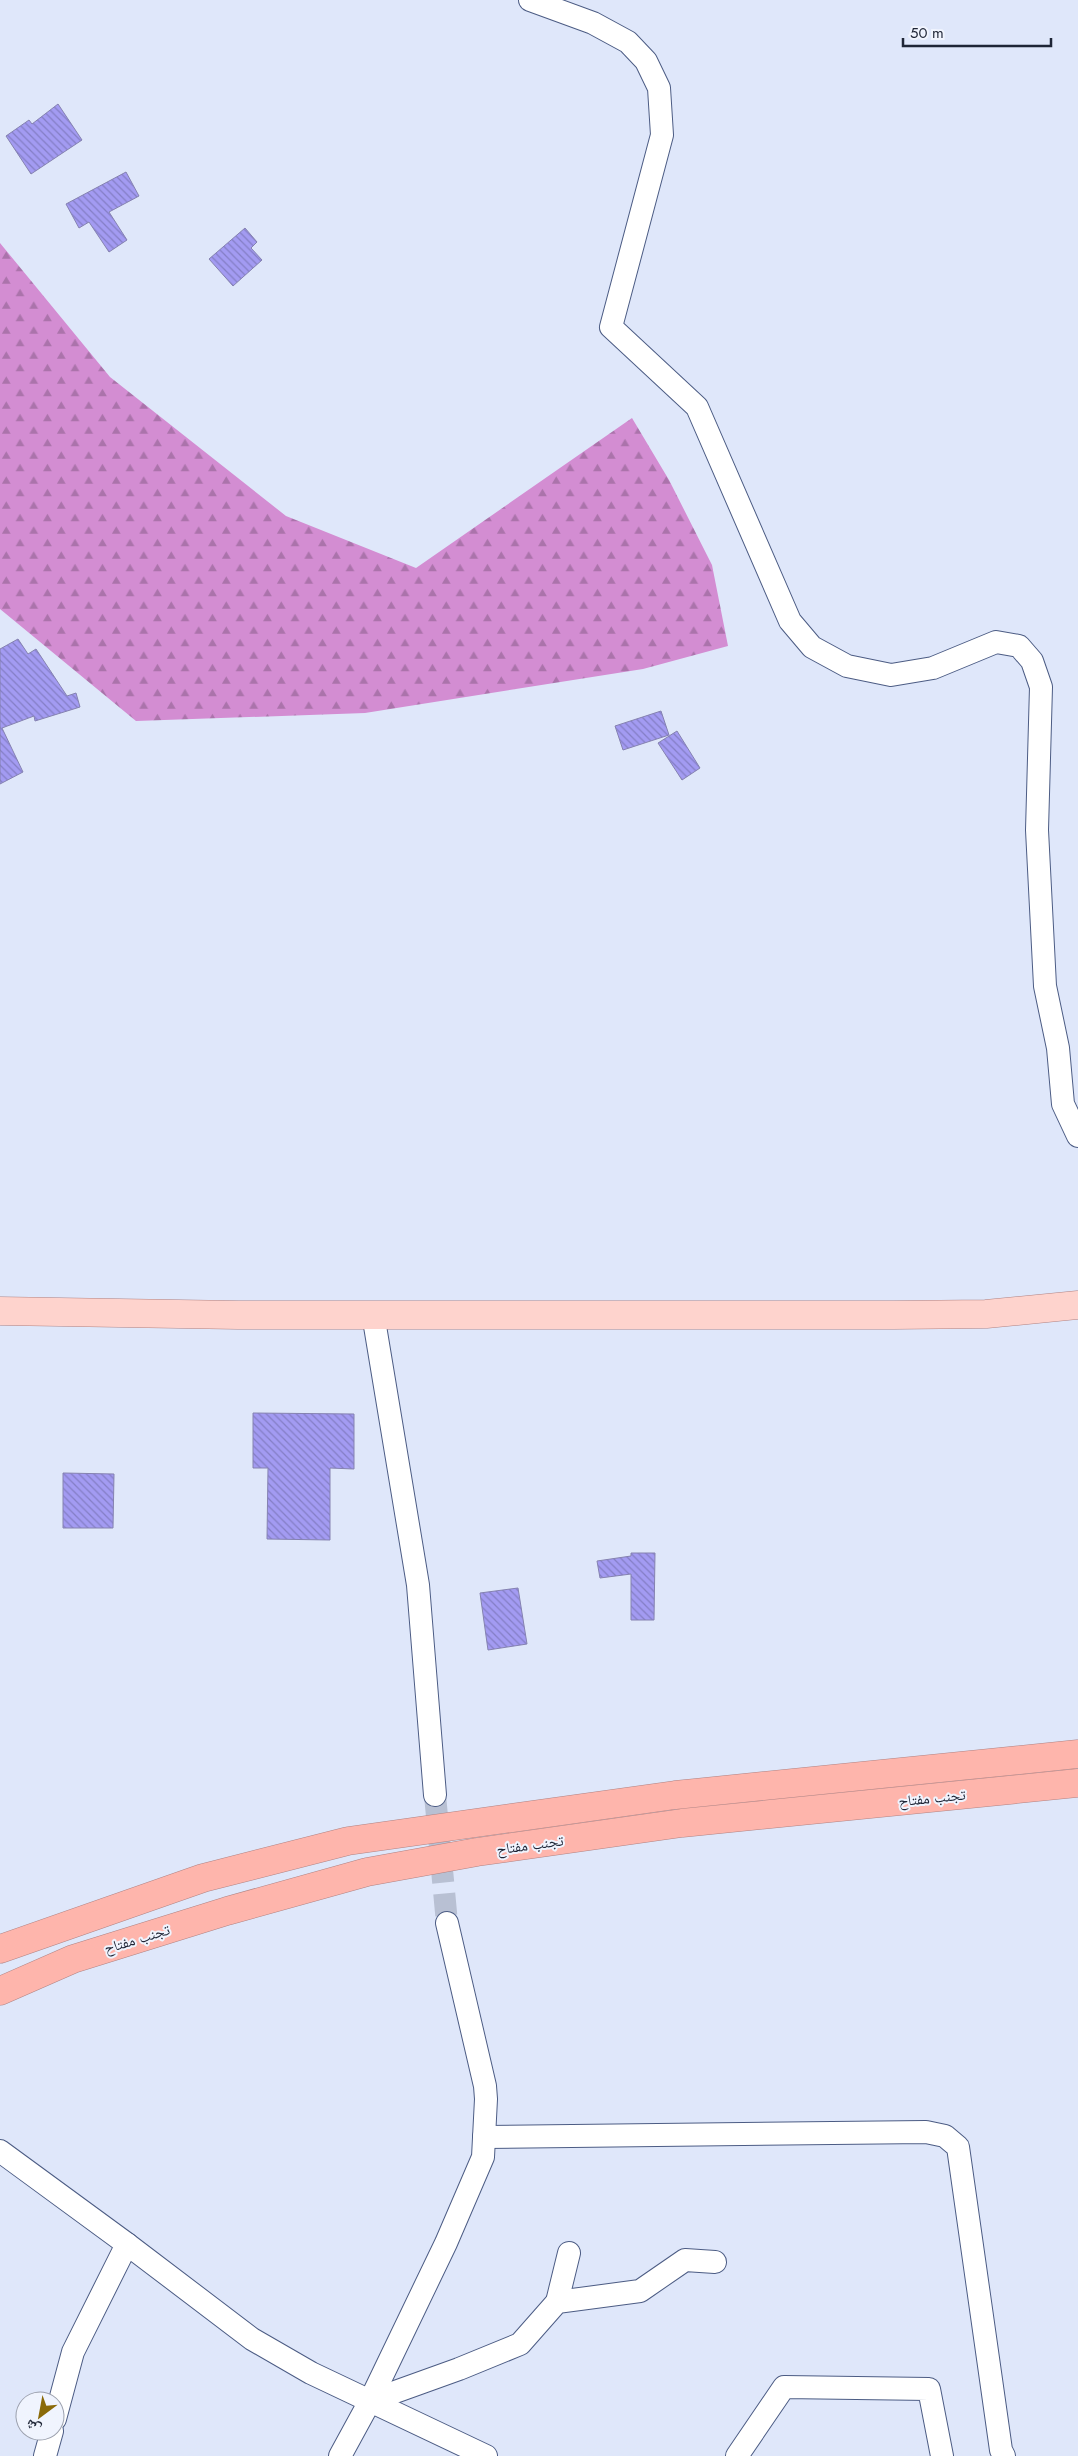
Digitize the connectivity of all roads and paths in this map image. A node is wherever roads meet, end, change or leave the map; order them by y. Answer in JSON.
{"nodes":[{"id":1,"x":530,"y":0,"type":"edge"},
{"id":2,"x":1078,"y":1136,"type":"edge"},
{"id":3,"x":1078,"y":1305,"type":"edge"},
{"id":4,"x":0,"y":1311,"type":"edge"},
{"id":5,"x":372,"y":1314,"type":"junction"},
{"id":6,"x":1078,"y":1754,"type":"edge"},
{"id":7,"x":1078,"y":1783,"type":"edge"},
{"id":8,"x":435,"y":1795,"type":"tunnel mouth"},
{"id":9,"x":447,"y":1923,"type":"tunnel mouth"},
{"id":10,"x":0,"y":1949,"type":"edge"},
{"id":11,"x":0,"y":1991,"type":"edge"},
{"id":12,"x":484,"y":2138,"type":"junction"},
{"id":13,"x":0,"y":2151,"type":"edge"},
{"id":14,"x":127,"y":2244,"type":"junction"},
{"id":15,"x":569,"y":2252,"type":"dead end"},
{"id":16,"x":715,"y":2262,"type":"dead end"},
{"id":17,"x":557,"y":2302,"type":"junction"},
{"id":18,"x":63,"y":2391,"type":"edge"},
{"id":19,"x":370,"y":2400,"type":"junction"},
{"id":20,"x":49,"y":2441,"type":"edge"},
{"id":21,"x":45,"y":2456,"type":"edge"},
{"id":22,"x":340,"y":2456,"type":"edge"},
{"id":23,"x":486,"y":2456,"type":"edge"},
{"id":24,"x":737,"y":2456,"type":"edge"},
{"id":25,"x":942,"y":2456,"type":"edge"},
{"id":26,"x":1004,"y":2456,"type":"edge"}],
"edges":[{"from":1,"to":2,"type":"street"},
{"from":3,"to":5,"type":"main road"},
{"from":4,"to":5,"type":"main road"},
{"from":5,"to":8,"type":"street"},
{"from":6,"to":10,"type":"highway","name":"تجنب مفتاح"},
{"from":7,"to":11,"type":"highway","name":"تجنب مفتاح"},
{"from":9,"to":12,"type":"street"},
{"from":12,"to":19,"type":"street"},
{"from":12,"to":26,"type":"street"},
{"from":13,"to":14,"type":"street"},
{"from":14,"to":18,"type":"street"},
{"from":14,"to":19,"type":"street"},
{"from":15,"to":17,"type":"street"},
{"from":16,"to":17,"type":"street"},
{"from":17,"to":19,"type":"street"},
{"from":19,"to":22,"type":"street"},
{"from":19,"to":23,"type":"street"},
{"from":20,"to":21,"type":"street"},
{"from":24,"to":25,"type":"street"}]}
